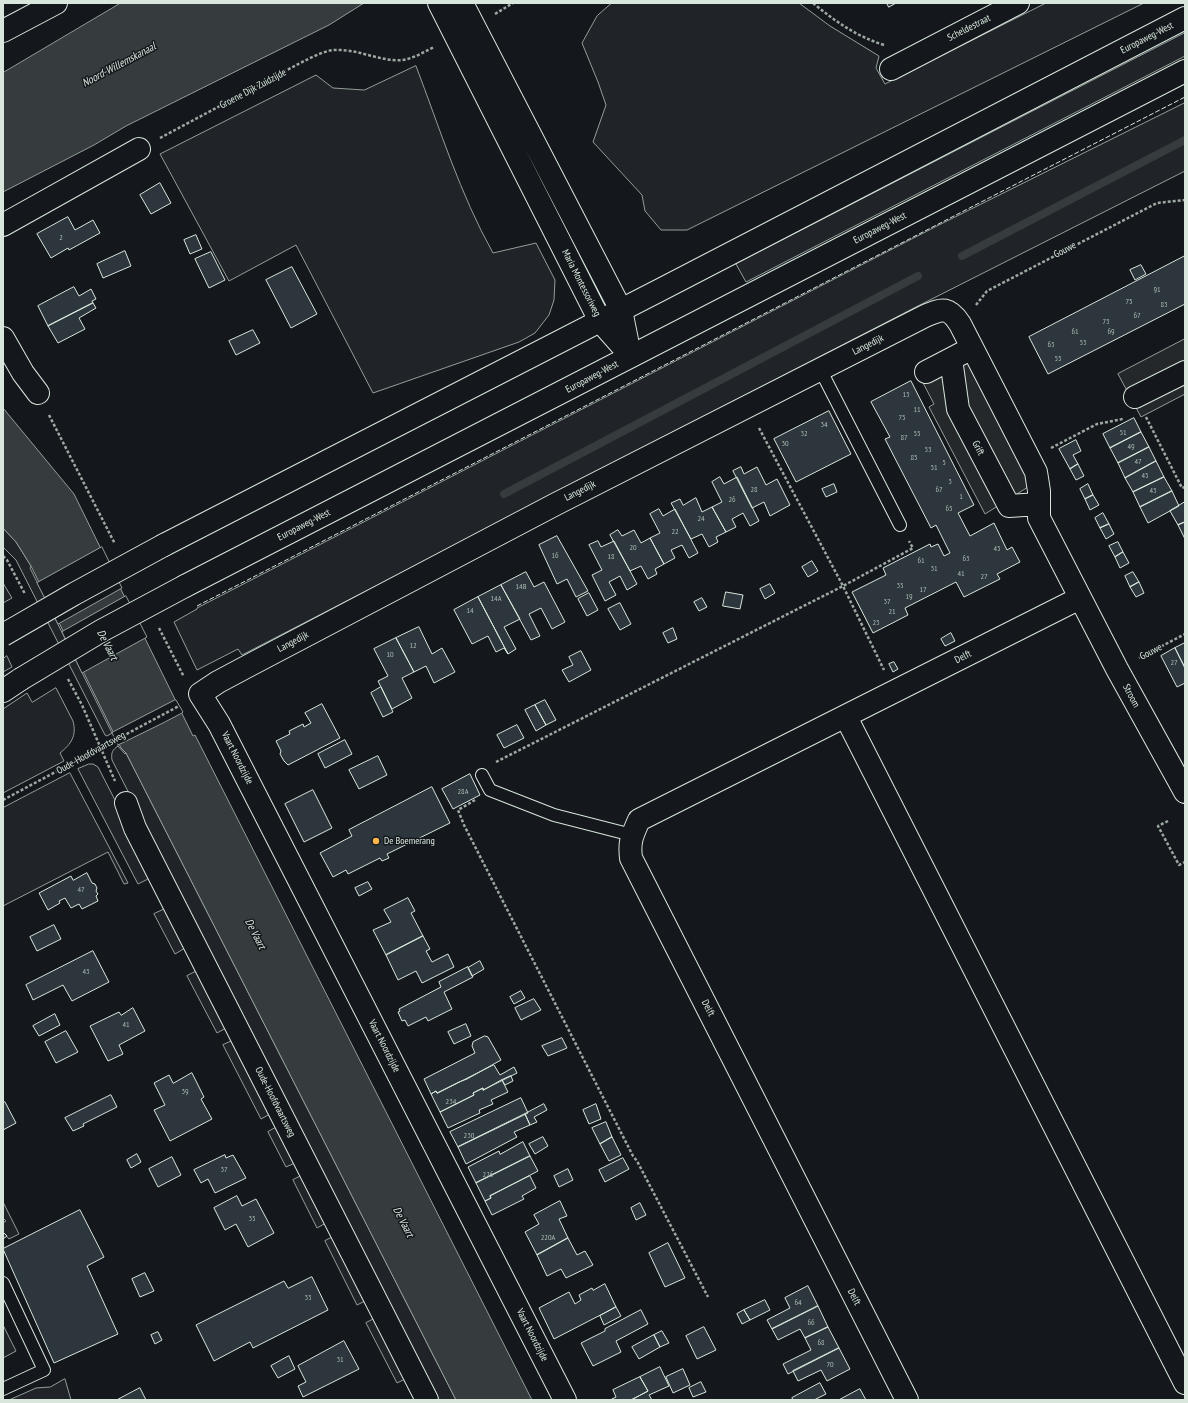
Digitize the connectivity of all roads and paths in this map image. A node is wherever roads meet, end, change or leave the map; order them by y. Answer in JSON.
{"nodes":[{"id":1,"x":56,"y":3,"type":"edge"},
{"id":2,"x":439,"y":3,"type":"edge"},
{"id":3,"x":462,"y":3,"type":"edge"},
{"id":4,"x":513,"y":3,"type":"edge"},
{"id":5,"x":813,"y":3,"type":"edge"},
{"id":6,"x":1018,"y":3,"type":"edge"},
{"id":7,"x":1185,"y":18,"type":"edge"},
{"id":8,"x":474,"y":25,"type":"junction"},
{"id":9,"x":3,"y":31,"type":"edge"},
{"id":10,"x":455,"y":36,"type":"junction"},
{"id":11,"x":921,"y":53,"type":"junction"},
{"id":12,"x":891,"y":69,"type":"dead end"},
{"id":13,"x":1185,"y":71,"type":"edge"},
{"id":14,"x":139,"y":149,"type":"joint"},
{"id":15,"x":1185,"y":200,"type":"edge"},
{"id":16,"x":3,"y":225,"type":"edge"},
{"id":17,"x":622,"y":310,"type":"junction"},
{"id":18,"x":600,"y":321,"type":"junction"},
{"id":19,"x":960,"y":324,"type":"junction"},
{"id":20,"x":3,"y":338,"type":"edge"},
{"id":21,"x":972,"y":348,"type":"junction"},
{"id":22,"x":631,"y":356,"type":"junction"},
{"id":23,"x":950,"y":359,"type":"junction"},
{"id":24,"x":820,"y":370,"type":"junction"},
{"id":25,"x":926,"y":372,"type":"dead end"},
{"id":26,"x":1185,"y":372,"type":"edge"},
{"id":27,"x":38,"y":393,"type":"dead end"},
{"id":28,"x":1139,"y":404,"type":"junction"},
{"id":29,"x":747,"y":406,"type":"junction"},
{"id":30,"x":1030,"y":459,"type":"junction"},
{"id":31,"x":1185,"y":487,"type":"edge"},
{"id":32,"x":1039,"y":504,"type":"junction"},
{"id":33,"x":900,"y":525,"type":"joint"},
{"id":34,"x":843,"y":586,"type":"junction"},
{"id":35,"x":1080,"y":598,"type":"junction"},
{"id":36,"x":1185,"y":634,"type":"edge"},
{"id":37,"x":3,"y":635,"type":"edge"},
{"id":38,"x":1117,"y":669,"type":"junction"},
{"id":39,"x":3,"y":691,"type":"edge"},
{"id":40,"x":894,"y":692,"type":"junction"},
{"id":41,"x":76,"y":693,"type":"dead end"},
{"id":42,"x":200,"y":694,"type":"joint"},
{"id":43,"x":179,"y":706,"type":"dead end"},
{"id":44,"x":846,"y":717,"type":"junction"},
{"id":45,"x":100,"y":747,"type":"junction"},
{"id":46,"x":482,"y":775,"type":"joint"},
{"id":47,"x":490,"y":790,"type":"junction"},
{"id":48,"x":1185,"y":792,"type":"edge"},
{"id":49,"x":3,"y":800,"type":"edge"},
{"id":50,"x":126,"y":804,"type":"joint"},
{"id":51,"x":1168,"y":821,"type":"dead end"},
{"id":52,"x":632,"y":835,"type":"junction"},
{"id":53,"x":1185,"y":862,"type":"edge"},
{"id":54,"x":3,"y":1282,"type":"edge"},
{"id":55,"x":708,"y":1297,"type":"dead end"},
{"id":56,"x":1185,"y":1383,"type":"edge"},
{"id":57,"x":3,"y":1389,"type":"edge"},
{"id":58,"x":427,"y":1400,"type":"edge"},
{"id":59,"x":565,"y":1400,"type":"edge"},
{"id":60,"x":907,"y":1400,"type":"edge"}],
"edges":[{"from":1,"to":9,"type":"street"},
{"from":2,"to":10,"type":"street","name":"Maria Montessoriweg"},
{"from":3,"to":8,"type":"street"},
{"from":4,"to":8,"type":"path"},
{"from":5,"to":11,"type":"path"},
{"from":6,"to":11,"type":"street","name":"Scheldestraat"},
{"from":7,"to":17,"type":"street","name":"Europaweg-West"},
{"from":8,"to":17,"type":"street"},
{"from":10,"to":14,"type":"path","name":"Groene Dijk Zuidzijde"},
{"from":10,"to":18,"type":"street","name":"Maria Montessoriweg"},
{"from":11,"to":12,"type":"street","name":"Scheldestraat"},
{"from":13,"to":22,"type":"street","name":"Europaweg-West"},
{"from":14,"to":16,"type":"street"},
{"from":15,"to":19,"type":"path","name":"Gouwe"},
{"from":17,"to":18,"type":"street","name":"Europaweg-West"},
{"from":17,"to":22,"type":"street"},
{"from":18,"to":22,"type":"street","name":"Maria Montessoriweg"},
{"from":18,"to":37,"type":"street","name":"Europaweg-West","bridge":true},
{"from":19,"to":21,"type":"street"},
{"from":19,"to":24,"type":"street","name":"Langedijk"},
{"from":20,"to":27,"type":"street"},
{"from":21,"to":23,"type":"street"},
{"from":21,"to":30,"type":"street"},
{"from":22,"to":39,"type":"street","name":"Europaweg-West","bridge":true},
{"from":23,"to":25,"type":"street"},
{"from":23,"to":32,"type":"street","name":"Grift"},
{"from":24,"to":29,"type":"street","name":"Langedijk"},
{"from":24,"to":33,"type":"lane"},
{"from":26,"to":28,"type":"street"},
{"from":28,"to":30,"type":"path"},
{"from":28,"to":31,"type":"path"},
{"from":29,"to":34,"type":"path"},
{"from":29,"to":42,"type":"street","name":"Langedijk"},
{"from":30,"to":32,"type":"street"},
{"from":32,"to":35,"type":"street"},
{"from":33,"to":34,"type":"path"},
{"from":34,"to":40,"type":"path"},
{"from":34,"to":46,"type":"path"},
{"from":35,"to":38,"type":"street","name":"Stroom"},
{"from":35,"to":40,"type":"street","name":"Delft"},
{"from":36,"to":38,"type":"path","name":"Gouwe"},
{"from":38,"to":48,"type":"street","name":"Stroom"},
{"from":40,"to":44,"type":"street","name":"Delft"},
{"from":41,"to":45,"type":"path"},
{"from":42,"to":59,"type":"street","name":"Vaart Noordzijde"},
{"from":43,"to":45,"type":"path","name":"Oude-Hoofdvaartsweg"},
{"from":44,"to":52,"type":"street","name":"Delft"},
{"from":44,"to":56,"type":"street"},
{"from":45,"to":49,"type":"path","name":"Oude-Hoofdvaartsweg"},
{"from":45,"to":50,"type":"path"},
{"from":46,"to":47,"type":"lane"},
{"from":47,"to":52,"type":"lane"},
{"from":47,"to":55,"type":"path"},
{"from":50,"to":58,"type":"street","name":"Oude-Hoofdvaartsweg"},
{"from":51,"to":53,"type":"path"},
{"from":52,"to":60,"type":"street","name":"Delft"},
{"from":54,"to":57,"type":"lane"}]}
